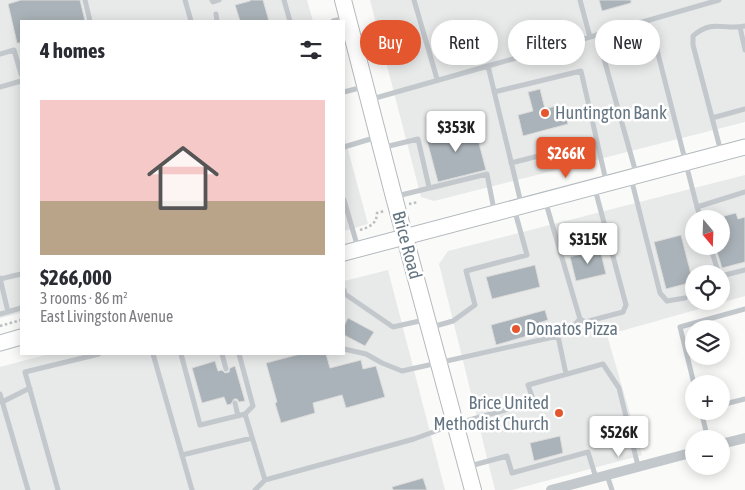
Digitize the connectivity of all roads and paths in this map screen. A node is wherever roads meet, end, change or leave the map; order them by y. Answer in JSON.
{"nodes":[{"id":1,"x":85,"y":0,"type":"edge"},
{"id":2,"x":185,"y":0,"type":"edge"},
{"id":3,"x":212,"y":0,"type":"edge"},
{"id":4,"x":219,"y":0,"type":"edge"},
{"id":5,"x":284,"y":0,"type":"edge"},
{"id":6,"x":343,"y":0,"type":"edge"},
{"id":7,"x":414,"y":0,"type":"edge"},
{"id":8,"x":580,"y":0,"type":"edge"},
{"id":9,"x":719,"y":0,"type":"edge"},
{"id":10,"x":216,"y":14,"type":"dead end"},
{"id":11,"x":341,"y":19,"type":"edge"},
{"id":12,"x":90,"y":20,"type":"edge"},
{"id":13,"x":190,"y":20,"type":"edge"},
{"id":14,"x":217,"y":20,"type":"edge"},
{"id":15,"x":290,"y":20,"type":"edge"},
{"id":16,"x":742,"y":26,"type":"edge"},
{"id":17,"x":345,"y":30,"type":"edge"},
{"id":18,"x":590,"y":37,"type":"junction"},
{"id":19,"x":745,"y":50,"type":"edge"},
{"id":20,"x":0,"y":54,"type":"edge"},
{"id":21,"x":488,"y":66,"type":"junction"},
{"id":22,"x":20,"y":71,"type":"edge"},
{"id":23,"x":437,"y":79,"type":"junction"},
{"id":24,"x":20,"y":81,"type":"edge"},
{"id":25,"x":0,"y":87,"type":"edge"},
{"id":26,"x":345,"y":92,"type":"edge"},
{"id":27,"x":494,"y":92,"type":"junction"},
{"id":28,"x":368,"y":93,"type":"junction"},
{"id":29,"x":745,"y":109,"type":"edge"},
{"id":30,"x":712,"y":118,"type":"junction"},
{"id":31,"x":597,"y":141,"type":"junction"},
{"id":32,"x":381,"y":142,"type":"junction"},
{"id":33,"x":345,"y":147,"type":"edge"},
{"id":34,"x":745,"y":148,"type":"edge"},
{"id":35,"x":721,"y":153,"type":"junction"},
{"id":36,"x":512,"y":163,"type":"junction"},
{"id":37,"x":687,"y":163,"type":"junction"},
{"id":38,"x":634,"y":177,"type":"junction"},
{"id":39,"x":601,"y":185,"type":"junction"},
{"id":40,"x":429,"y":187,"type":"junction"},
{"id":41,"x":745,"y":192,"type":"edge"},
{"id":42,"x":545,"y":200,"type":"junction"},
{"id":43,"x":395,"y":202,"type":"junction"},
{"id":44,"x":418,"y":202,"type":"dead end"},
{"id":45,"x":518,"y":207,"type":"junction"},
{"id":46,"x":697,"y":207,"type":"junction"},
{"id":47,"x":698,"y":210,"type":"edge"},
{"id":48,"x":495,"y":213,"type":"junction"},
{"id":49,"x":346,"y":215,"type":"edge"},
{"id":50,"x":353,"y":232,"type":"junction"},
{"id":51,"x":405,"y":237,"type":"junction"},
{"id":52,"x":351,"y":251,"type":"edge"},
{"id":53,"x":745,"y":270,"type":"edge"},
{"id":54,"x":730,"y":273,"type":"edge"},
{"id":55,"x":20,"y":274,"type":"edge"},
{"id":56,"x":0,"y":279,"type":"edge"},
{"id":57,"x":345,"y":294,"type":"edge"},
{"id":58,"x":685,"y":298,"type":"dead end"},
{"id":59,"x":20,"y":308,"type":"edge"},
{"id":60,"x":745,"y":309,"type":"edge"},
{"id":61,"x":8,"y":312,"type":"junction"},
{"id":62,"x":0,"y":314,"type":"edge"},
{"id":63,"x":580,"y":319,"type":"junction"},
{"id":64,"x":20,"y":320,"type":"edge"},
{"id":65,"x":428,"y":323,"type":"junction"},
{"id":66,"x":0,"y":326,"type":"edge"},
{"id":67,"x":558,"y":336,"type":"junction"},
{"id":68,"x":20,"y":337,"type":"edge"},
{"id":69,"x":0,"y":343,"type":"edge"},
{"id":70,"x":345,"y":349,"type":"edge"},
{"id":71,"x":95,"y":355,"type":"edge"},
{"id":72,"x":153,"y":355,"type":"edge"},
{"id":73,"x":181,"y":355,"type":"edge"},
{"id":74,"x":222,"y":355,"type":"edge"},
{"id":75,"x":239,"y":355,"type":"edge"},
{"id":76,"x":439,"y":363,"type":"junction"},
{"id":77,"x":226,"y":369,"type":"dead end"},
{"id":78,"x":566,"y":374,"type":"junction"},
{"id":79,"x":692,"y":375,"type":"edge"},
{"id":80,"x":30,"y":388,"type":"junction"},
{"id":81,"x":1,"y":398,"type":"edge"},
{"id":82,"x":745,"y":399,"type":"edge"},
{"id":83,"x":730,"y":403,"type":"edge"},
{"id":84,"x":234,"y":404,"type":"dead end"},
{"id":85,"x":245,"y":414,"type":"junction"},
{"id":86,"x":238,"y":416,"type":"junction"},
{"id":87,"x":455,"y":424,"type":"junction"},
{"id":88,"x":252,"y":438,"type":"junction"},
{"id":89,"x":745,"y":438,"type":"edge"},
{"id":90,"x":730,"y":442,"type":"edge"},
{"id":91,"x":685,"y":454,"type":"edge"},
{"id":92,"x":182,"y":456,"type":"junction"},
{"id":93,"x":638,"y":466,"type":"junction"},
{"id":94,"x":467,"y":467,"type":"junction"},
{"id":95,"x":607,"y":474,"type":"junction"},
{"id":96,"x":596,"y":478,"type":"junction"},
{"id":97,"x":265,"y":480,"type":"junction"},
{"id":98,"x":28,"y":490,"type":"edge"},
{"id":99,"x":58,"y":490,"type":"edge"},
{"id":100,"x":192,"y":490,"type":"edge"},
{"id":101,"x":255,"y":490,"type":"edge"},
{"id":102,"x":473,"y":490,"type":"edge"},
{"id":103,"x":551,"y":490,"type":"edge"},
{"id":104,"x":612,"y":490,"type":"edge"}],
"edges":[{"from":1,"to":12,"type":"lane"},
{"from":2,"to":13,"type":"lane"},
{"from":3,"to":4,"type":"lane"},
{"from":5,"to":15,"type":"lane"},
{"from":6,"to":11,"type":"main road","name":"Brice Road"},
{"from":7,"to":23,"type":"lane"},
{"from":8,"to":18,"type":"lane"},
{"from":9,"to":18,"type":"lane"},
{"from":10,"to":14,"type":"lane"},
{"from":16,"to":19,"type":"lane"},
{"from":16,"to":30,"type":"lane"},
{"from":17,"to":28,"type":"main road","name":"Brice Road"},
{"from":18,"to":21,"type":"lane"},
{"from":20,"to":22,"type":"lane"},
{"from":21,"to":23,"type":"lane"},
{"from":21,"to":27,"type":"lane"},
{"from":23,"to":28,"type":"lane"},
{"from":24,"to":25,"type":"lane"},
{"from":26,"to":28,"type":"lane"},
{"from":27,"to":31,"type":"lane"},
{"from":27,"to":36,"type":"lane"},
{"from":28,"to":32,"type":"main road","name":"Brice Road"},
{"from":29,"to":30,"type":"lane"},
{"from":30,"to":35,"type":"lane"},
{"from":31,"to":36,"type":"lane"},
{"from":31,"to":39,"type":"lane"},
{"from":32,"to":33,"type":"lane"},
{"from":32,"to":40,"type":"lane"},
{"from":32,"to":43,"type":"main road","name":"Brice Road"},
{"from":34,"to":35,"type":"main road"},
{"from":35,"to":37,"type":"main road"},
{"from":36,"to":45,"type":"lane"},
{"from":37,"to":38,"type":"main road"},
{"from":37,"to":38,"type":"lane"},
{"from":37,"to":46,"type":"lane"},
{"from":38,"to":39,"type":"main road"},
{"from":38,"to":58,"type":"lane"},
{"from":39,"to":42,"type":"main road"},
{"from":39,"to":63,"type":"lane"},
{"from":40,"to":43,"type":"lane"},
{"from":40,"to":48,"type":"lane"},
{"from":41,"to":46,"type":"lane"},
{"from":42,"to":45,"type":"main road"},
{"from":42,"to":63,"type":"lane"},
{"from":43,"to":44,"type":"path"},
{"from":43,"to":50,"type":"path"},
{"from":43,"to":51,"type":"main road","name":"Brice Road"},
{"from":45,"to":48,"type":"main road"},
{"from":45,"to":65,"type":"lane"},
{"from":46,"to":47,"type":"lane"},
{"from":48,"to":51,"type":"main road"},
{"from":49,"to":50,"type":"lane"},
{"from":50,"to":52,"type":"lane"},
{"from":51,"to":52,"type":"main road"},
{"from":51,"to":65,"type":"main road","name":"Brice Road"},
{"from":53,"to":54,"type":"lane"},
{"from":55,"to":56,"type":"lane"},
{"from":56,"to":61,"type":"lane"},
{"from":57,"to":65,"type":"lane"},
{"from":59,"to":61,"type":"lane"},
{"from":60,"to":79,"type":"lane"},
{"from":61,"to":62,"type":"lane"},
{"from":63,"to":67,"type":"lane"},
{"from":64,"to":66,"type":"path"},
{"from":65,"to":76,"type":"main road","name":"Brice Road"},
{"from":67,"to":76,"type":"lane"},
{"from":67,"to":78,"type":"lane"},
{"from":68,"to":69,"type":"main road"},
{"from":70,"to":76,"type":"lane"},
{"from":71,"to":80,"type":"lane"},
{"from":72,"to":92,"type":"lane"},
{"from":73,"to":86,"type":"lane"},
{"from":74,"to":77,"type":"lane"},
{"from":75,"to":85,"type":"lane"},
{"from":76,"to":87,"type":"main road","name":"Brice Road"},
{"from":78,"to":87,"type":"lane"},
{"from":78,"to":93,"type":"lane"},
{"from":80,"to":81,"type":"lane"},
{"from":80,"to":99,"type":"lane"},
{"from":81,"to":98,"type":"lane"},
{"from":82,"to":83,"type":"lane"},
{"from":84,"to":86,"type":"lane"},
{"from":85,"to":86,"type":"lane"},
{"from":85,"to":88,"type":"lane"},
{"from":87,"to":94,"type":"main road","name":"Brice Road"},
{"from":87,"to":97,"type":"lane"},
{"from":88,"to":92,"type":"lane"},
{"from":88,"to":97,"type":"lane"},
{"from":89,"to":90,"type":"street"},
{"from":91,"to":93,"type":"street"},
{"from":92,"to":100,"type":"lane"},
{"from":93,"to":95,"type":"street"},
{"from":94,"to":96,"type":"lane"},
{"from":94,"to":102,"type":"main road","name":"Brice Road"},
{"from":95,"to":96,"type":"street"},
{"from":95,"to":104,"type":"lane"},
{"from":96,"to":103,"type":"street"},
{"from":97,"to":101,"type":"lane"}]}
